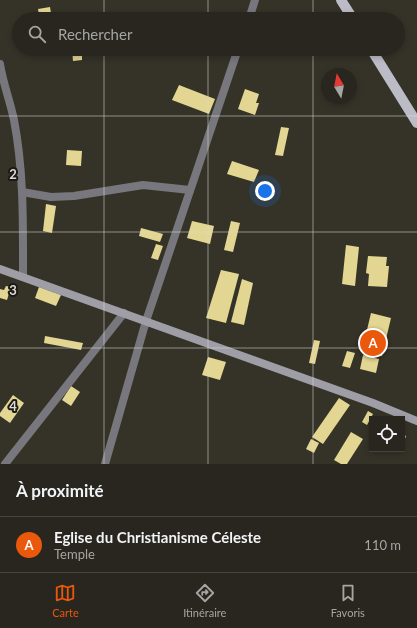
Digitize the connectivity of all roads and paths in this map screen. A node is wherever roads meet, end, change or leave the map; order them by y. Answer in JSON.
{"nodes":[{"id":1,"x":255,"y":0,"type":"edge"},
{"id":2,"x":341,"y":0,"type":"edge"},
{"id":3,"x":251,"y":12,"type":"edge"},
{"id":4,"x":349,"y":12,"type":"edge"},
{"id":5,"x":236,"y":56,"type":"edge"},
{"id":6,"x":375,"y":56,"type":"edge"},
{"id":7,"x":0,"y":64,"type":"edge"},
{"id":8,"x":1,"y":80,"type":"edge"},
{"id":9,"x":417,"y":122,"type":"edge"},
{"id":10,"x":190,"y":190,"type":"junction"},
{"id":11,"x":22,"y":192,"type":"junction"},
{"id":12,"x":0,"y":269,"type":"edge"},
{"id":13,"x":23,"y":276,"type":"junction"},
{"id":14,"x":124,"y":313,"type":"junction"},
{"id":15,"x":146,"y":321,"type":"junction"},
{"id":16,"x":417,"y":421,"type":"edge"},
{"id":17,"x":5,"y":464,"type":"edge"},
{"id":18,"x":105,"y":464,"type":"edge"}],
"edges":[{"from":1,"to":3,"type":"street"},
{"from":2,"to":4,"type":"main road"},
{"from":5,"to":10,"type":"street"},
{"from":6,"to":9,"type":"main road"},
{"from":7,"to":8,"type":"street"},
{"from":8,"to":11,"type":"street"},
{"from":10,"to":11,"type":"street"},
{"from":10,"to":15,"type":"street"},
{"from":11,"to":13,"type":"street"},
{"from":12,"to":13,"type":"street"},
{"from":13,"to":14,"type":"street"},
{"from":14,"to":15,"type":"street"},
{"from":14,"to":17,"type":"street"},
{"from":15,"to":16,"type":"street"},
{"from":15,"to":18,"type":"street"}]}
